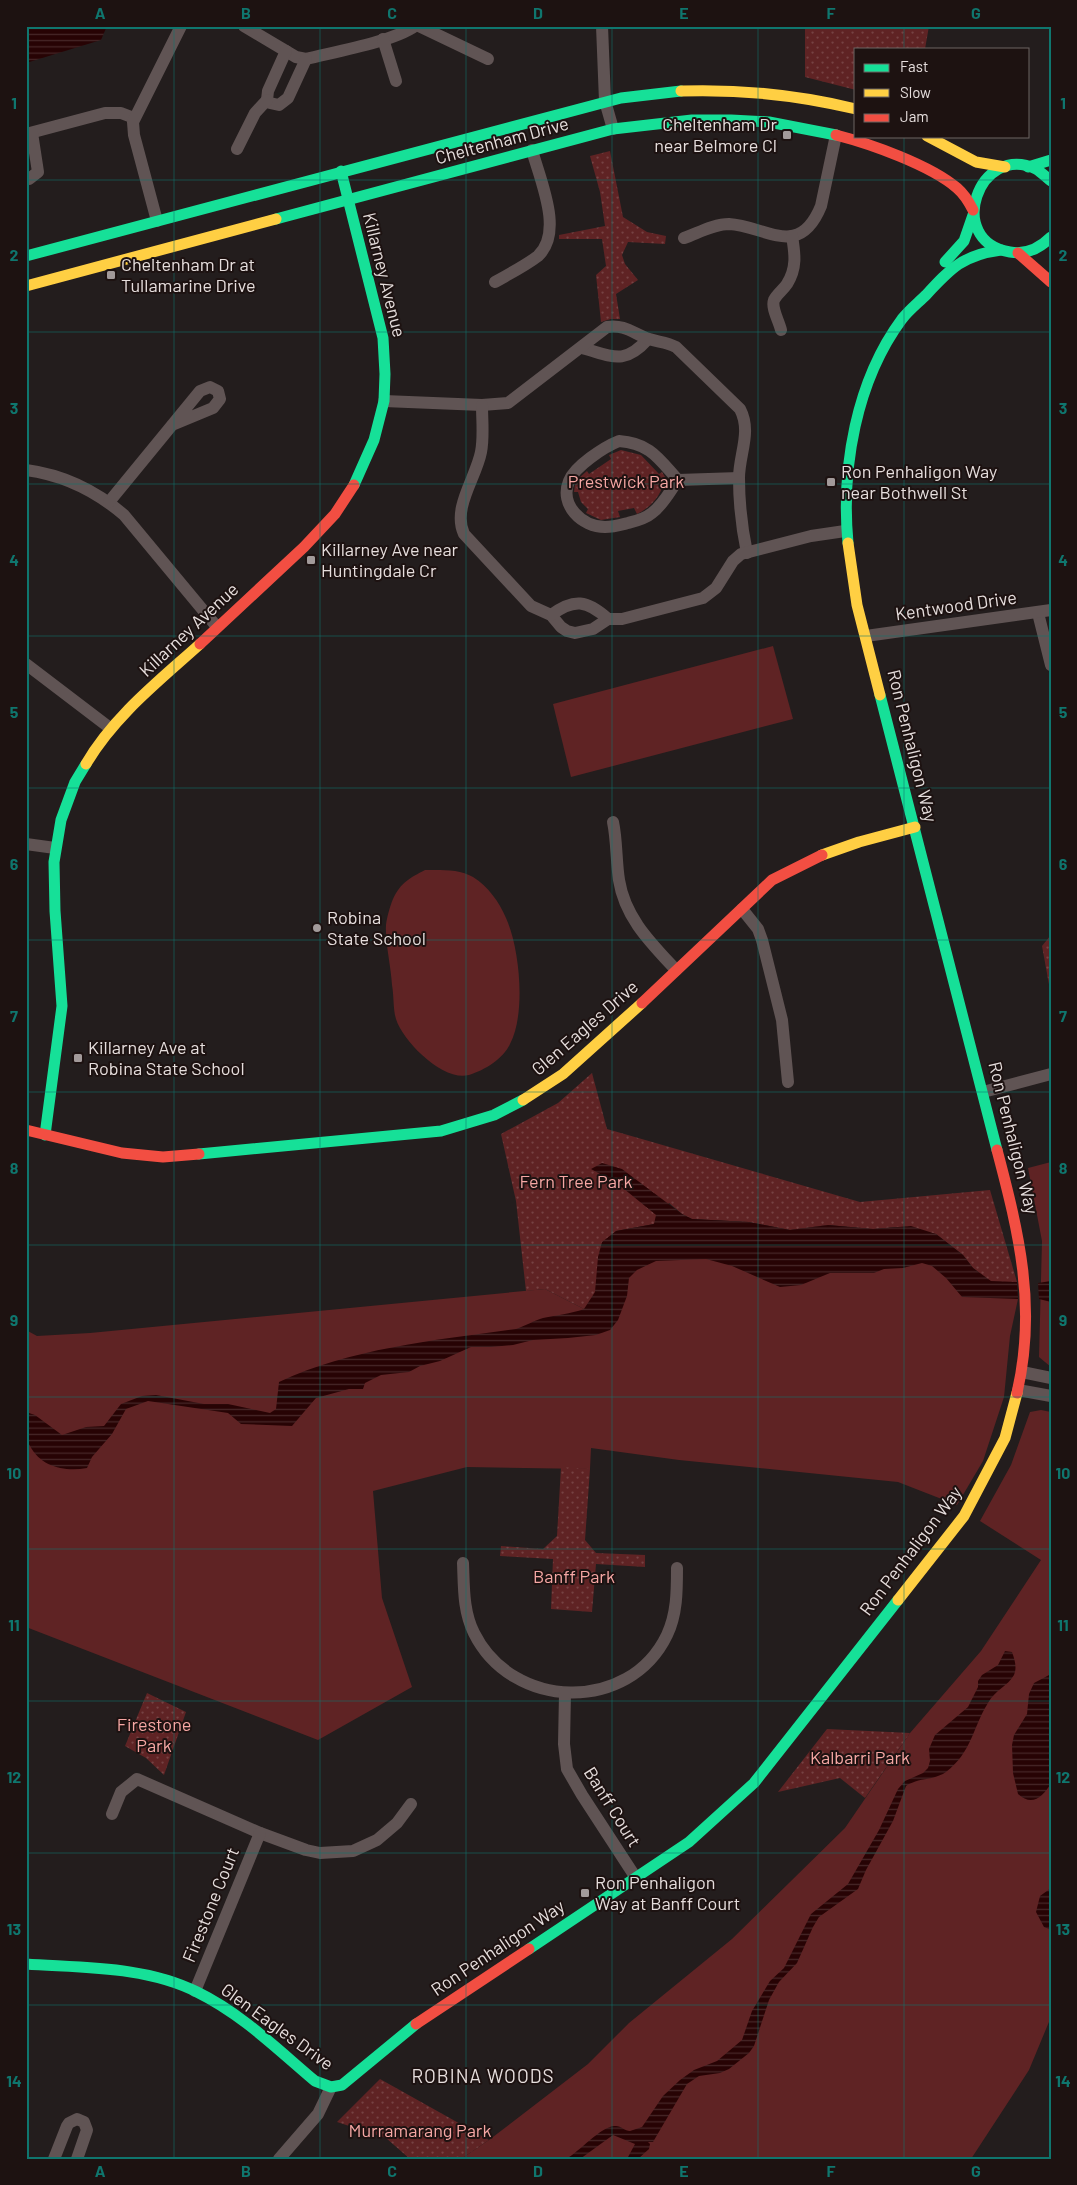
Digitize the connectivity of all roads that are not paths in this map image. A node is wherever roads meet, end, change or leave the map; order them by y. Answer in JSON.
{"nodes":[{"id":1,"x":181,"y":26,"type":"edge"},
{"id":2,"x":244,"y":26,"type":"edge"},
{"id":3,"x":415,"y":26,"type":"edge"},
{"id":4,"x":419,"y":26,"type":"edge"},
{"id":5,"x":602,"y":26,"type":"edge"},
{"id":6,"x":383,"y":39,"type":"junction"},
{"id":7,"x":286,"y":51,"type":"junction"},
{"id":8,"x":306,"y":59,"type":"junction"},
{"id":9,"x":488,"y":59,"type":"dead end"},
{"id":10,"x":396,"y":81,"type":"dead end"},
{"id":11,"x":267,"y":100,"type":"junction"},
{"id":12,"x":605,"y":101,"type":"junction"},
{"id":13,"x":854,"y":109,"type":"edge"},
{"id":14,"x":134,"y":118,"type":"junction"},
{"id":15,"x":613,"y":129,"type":"junction"},
{"id":16,"x":29,"y":133,"type":"edge"},
{"id":17,"x":836,"y":135,"type":"junction"},
{"id":18,"x":931,"y":138,"type":"edge"},
{"id":19,"x":237,"y":149,"type":"dead end"},
{"id":20,"x":532,"y":150,"type":"junction"},
{"id":21,"x":1051,"y":160,"type":"edge"},
{"id":22,"x":1006,"y":167,"type":"junction"},
{"id":23,"x":1028,"y":167,"type":"junction"},
{"id":24,"x":341,"y":171,"type":"junction"},
{"id":25,"x":26,"y":178,"type":"edge"},
{"id":26,"x":1051,"y":181,"type":"edge"},
{"id":27,"x":348,"y":200,"type":"junction"},
{"id":28,"x":973,"y":213,"type":"junction"},
{"id":29,"x":157,"y":221,"type":"junction"},
{"id":30,"x":792,"y":236,"type":"junction"},
{"id":31,"x":1051,"y":237,"type":"edge"},
{"id":32,"x":684,"y":238,"type":"dead end"},
{"id":33,"x":1001,"y":250,"type":"junction"},
{"id":34,"x":1018,"y":253,"type":"junction"},
{"id":35,"x":26,"y":256,"type":"edge"},
{"id":36,"x":495,"y":282,"type":"dead end"},
{"id":37,"x":1051,"y":282,"type":"edge"},
{"id":38,"x":26,"y":286,"type":"edge"},
{"id":39,"x":908,"y":311,"type":"junction"},
{"id":40,"x":782,"y":330,"type":"dead end"},
{"id":41,"x":648,"y":339,"type":"junction"},
{"id":42,"x":582,"y":348,"type":"junction"},
{"id":43,"x":384,"y":401,"type":"junction"},
{"id":44,"x":482,"y":405,"type":"junction"},
{"id":45,"x":172,"y":425,"type":"dead end"},
{"id":46,"x":26,"y":470,"type":"edge"},
{"id":47,"x":739,"y":478,"type":"junction"},
{"id":48,"x":678,"y":480,"type":"junction"},
{"id":49,"x":109,"y":502,"type":"junction"},
{"id":50,"x":845,"y":531,"type":"junction"},
{"id":51,"x":747,"y":553,"type":"junction"},
{"id":52,"x":1051,"y":610,"type":"edge"},
{"id":53,"x":1038,"y":613,"type":"junction"},
{"id":54,"x":551,"y":615,"type":"junction"},
{"id":55,"x":608,"y":619,"type":"junction"},
{"id":56,"x":217,"y":627,"type":"junction"},
{"id":57,"x":866,"y":636,"type":"junction"},
{"id":58,"x":26,"y":664,"type":"edge"},
{"id":59,"x":1051,"y":665,"type":"edge"},
{"id":60,"x":110,"y":728,"type":"junction"},
{"id":61,"x":613,"y":822,"type":"dead end"},
{"id":62,"x":915,"y":827,"type":"junction"},
{"id":63,"x":26,"y":844,"type":"edge"},
{"id":64,"x":55,"y":848,"type":"junction"},
{"id":65,"x":742,"y":909,"type":"junction"},
{"id":66,"x":676,"y":970,"type":"junction"},
{"id":67,"x":1051,"y":1074,"type":"edge"},
{"id":68,"x":788,"y":1082,"type":"dead end"},
{"id":69,"x":983,"y":1092,"type":"junction"},
{"id":70,"x":26,"y":1130,"type":"edge"},
{"id":71,"x":45,"y":1135,"type":"junction"},
{"id":72,"x":1022,"y":1372,"type":"junction"},
{"id":73,"x":1051,"y":1378,"type":"edge"},
{"id":74,"x":1018,"y":1390,"type":"junction"},
{"id":75,"x":1051,"y":1396,"type":"edge"},
{"id":76,"x":463,"y":1563,"type":"dead end"},
{"id":77,"x":677,"y":1568,"type":"dead end"},
{"id":78,"x":565,"y":1693,"type":"junction"},
{"id":79,"x":411,"y":1804,"type":"dead end"},
{"id":80,"x":112,"y":1814,"type":"dead end"},
{"id":81,"x":260,"y":1832,"type":"junction"},
{"id":82,"x":636,"y":1878,"type":"junction"},
{"id":83,"x":26,"y":1964,"type":"edge"},
{"id":84,"x":195,"y":1990,"type":"junction"},
{"id":85,"x":331,"y":2087,"type":"junction"},
{"id":86,"x":54,"y":2159,"type":"edge"},
{"id":87,"x":77,"y":2159,"type":"edge"},
{"id":88,"x":279,"y":2159,"type":"edge"}],
"edges":[{"from":1,"to":14,"type":"street"},
{"from":2,"to":7,"type":"street"},
{"from":3,"to":6,"type":"street"},
{"from":4,"to":9,"type":"street"},
{"from":5,"to":12,"type":"street"},
{"from":6,"to":8,"type":"street"},
{"from":6,"to":10,"type":"street"},
{"from":7,"to":8,"type":"street"},
{"from":7,"to":11,"type":"street"},
{"from":8,"to":11,"type":"street"},
{"from":11,"to":19,"type":"street"},
{"from":12,"to":13,"type":"street","name":"Cheltenham Drive"},
{"from":12,"to":15,"type":"street"},
{"from":12,"to":24,"type":"street","name":"Cheltenham Drive"},
{"from":14,"to":16,"type":"street"},
{"from":14,"to":29,"type":"street"},
{"from":15,"to":17,"type":"street","name":"Cheltenham Drive"},
{"from":15,"to":20,"type":"street","name":"Cheltenham Drive"},
{"from":16,"to":25,"type":"street"},
{"from":17,"to":28,"type":"street","name":"Cheltenham Drive"},
{"from":17,"to":30,"type":"street"},
{"from":18,"to":22,"type":"street"},
{"from":20,"to":27,"type":"street","name":"Cheltenham Drive"},
{"from":20,"to":36,"type":"street"},
{"from":21,"to":23,"type":"street"},
{"from":22,"to":23,"type":"street"},
{"from":22,"to":28,"type":"street","name":"Ron Penhaligon Way"},
{"from":23,"to":26,"type":"street"},
{"from":24,"to":27,"type":"street","name":"Killarney Avenue"},
{"from":24,"to":29,"type":"street","name":"Cheltenham Drive"},
{"from":27,"to":38,"type":"street","name":"Cheltenham Drive"},
{"from":27,"to":43,"type":"street","name":"Killarney Avenue"},
{"from":28,"to":33,"type":"street","name":"Cheltenham Drive"},
{"from":28,"to":39,"type":"street","name":"Ron Penhaligon Way"},
{"from":29,"to":35,"type":"street","name":"Cheltenham Drive"},
{"from":30,"to":32,"type":"street"},
{"from":30,"to":40,"type":"street"},
{"from":31,"to":34,"type":"street"},
{"from":33,"to":34,"type":"street"},
{"from":33,"to":39,"type":"street","name":"Ron Penhaligon Way"},
{"from":34,"to":37,"type":"street"},
{"from":39,"to":50,"type":"street","name":"Ron Penhaligon Way"},
{"from":41,"to":42,"type":"street"},
{"from":41,"to":42,"type":"street"},
{"from":41,"to":47,"type":"street"},
{"from":42,"to":44,"type":"street"},
{"from":43,"to":44,"type":"street"},
{"from":43,"to":56,"type":"street","name":"Killarney Avenue"},
{"from":44,"to":54,"type":"street"},
{"from":45,"to":49,"type":"street"},
{"from":46,"to":49,"type":"street"},
{"from":47,"to":48,"type":"street"},
{"from":47,"to":51,"type":"street"},
{"from":48,"to":48,"type":"street"},
{"from":49,"to":56,"type":"street"},
{"from":50,"to":51,"type":"street"},
{"from":50,"to":57,"type":"street","name":"Ron Penhaligon Way"},
{"from":51,"to":55,"type":"street"},
{"from":52,"to":53,"type":"street","name":"Kentwood Drive"},
{"from":53,"to":57,"type":"street","name":"Kentwood Drive"},
{"from":53,"to":59,"type":"street"},
{"from":54,"to":55,"type":"street"},
{"from":54,"to":55,"type":"street"},
{"from":56,"to":60,"type":"street","name":"Killarney Avenue"},
{"from":57,"to":62,"type":"street","name":"Ron Penhaligon Way"},
{"from":58,"to":60,"type":"street"},
{"from":60,"to":64,"type":"street","name":"Killarney Avenue"},
{"from":61,"to":66,"type":"street"},
{"from":62,"to":65,"type":"street","name":"Glen Eagles Drive"},
{"from":62,"to":69,"type":"street","name":"Ron Penhaligon Way"},
{"from":63,"to":64,"type":"street"},
{"from":64,"to":71,"type":"street","name":"Killarney Avenue"},
{"from":65,"to":66,"type":"street","name":"Glen Eagles Drive"},
{"from":65,"to":68,"type":"street"},
{"from":66,"to":71,"type":"street","name":"Glen Eagles Drive"},
{"from":67,"to":69,"type":"street"},
{"from":69,"to":72,"type":"street","name":"Ron Penhaligon Way"},
{"from":70,"to":71,"type":"street","name":"Glen Eagles Drive"},
{"from":72,"to":73,"type":"street"},
{"from":72,"to":74,"type":"street","name":"Ron Penhaligon Way"},
{"from":74,"to":75,"type":"street"},
{"from":74,"to":82,"type":"street","name":"Ron Penhaligon Way"},
{"from":76,"to":78,"type":"street"},
{"from":77,"to":78,"type":"street"},
{"from":78,"to":82,"type":"street","name":"Banff Court"},
{"from":79,"to":81,"type":"street","name":"Firestone Court"},
{"from":80,"to":81,"type":"street","name":"Firestone Court"},
{"from":81,"to":84,"type":"street","name":"Firestone Court"},
{"from":82,"to":85,"type":"street","name":"Ron Penhaligon Way"},
{"from":83,"to":84,"type":"street","name":"Glen Eagles Drive"},
{"from":84,"to":85,"type":"street","name":"Glen Eagles Drive"},
{"from":85,"to":88,"type":"street"},
{"from":86,"to":87,"type":"street"}]}
